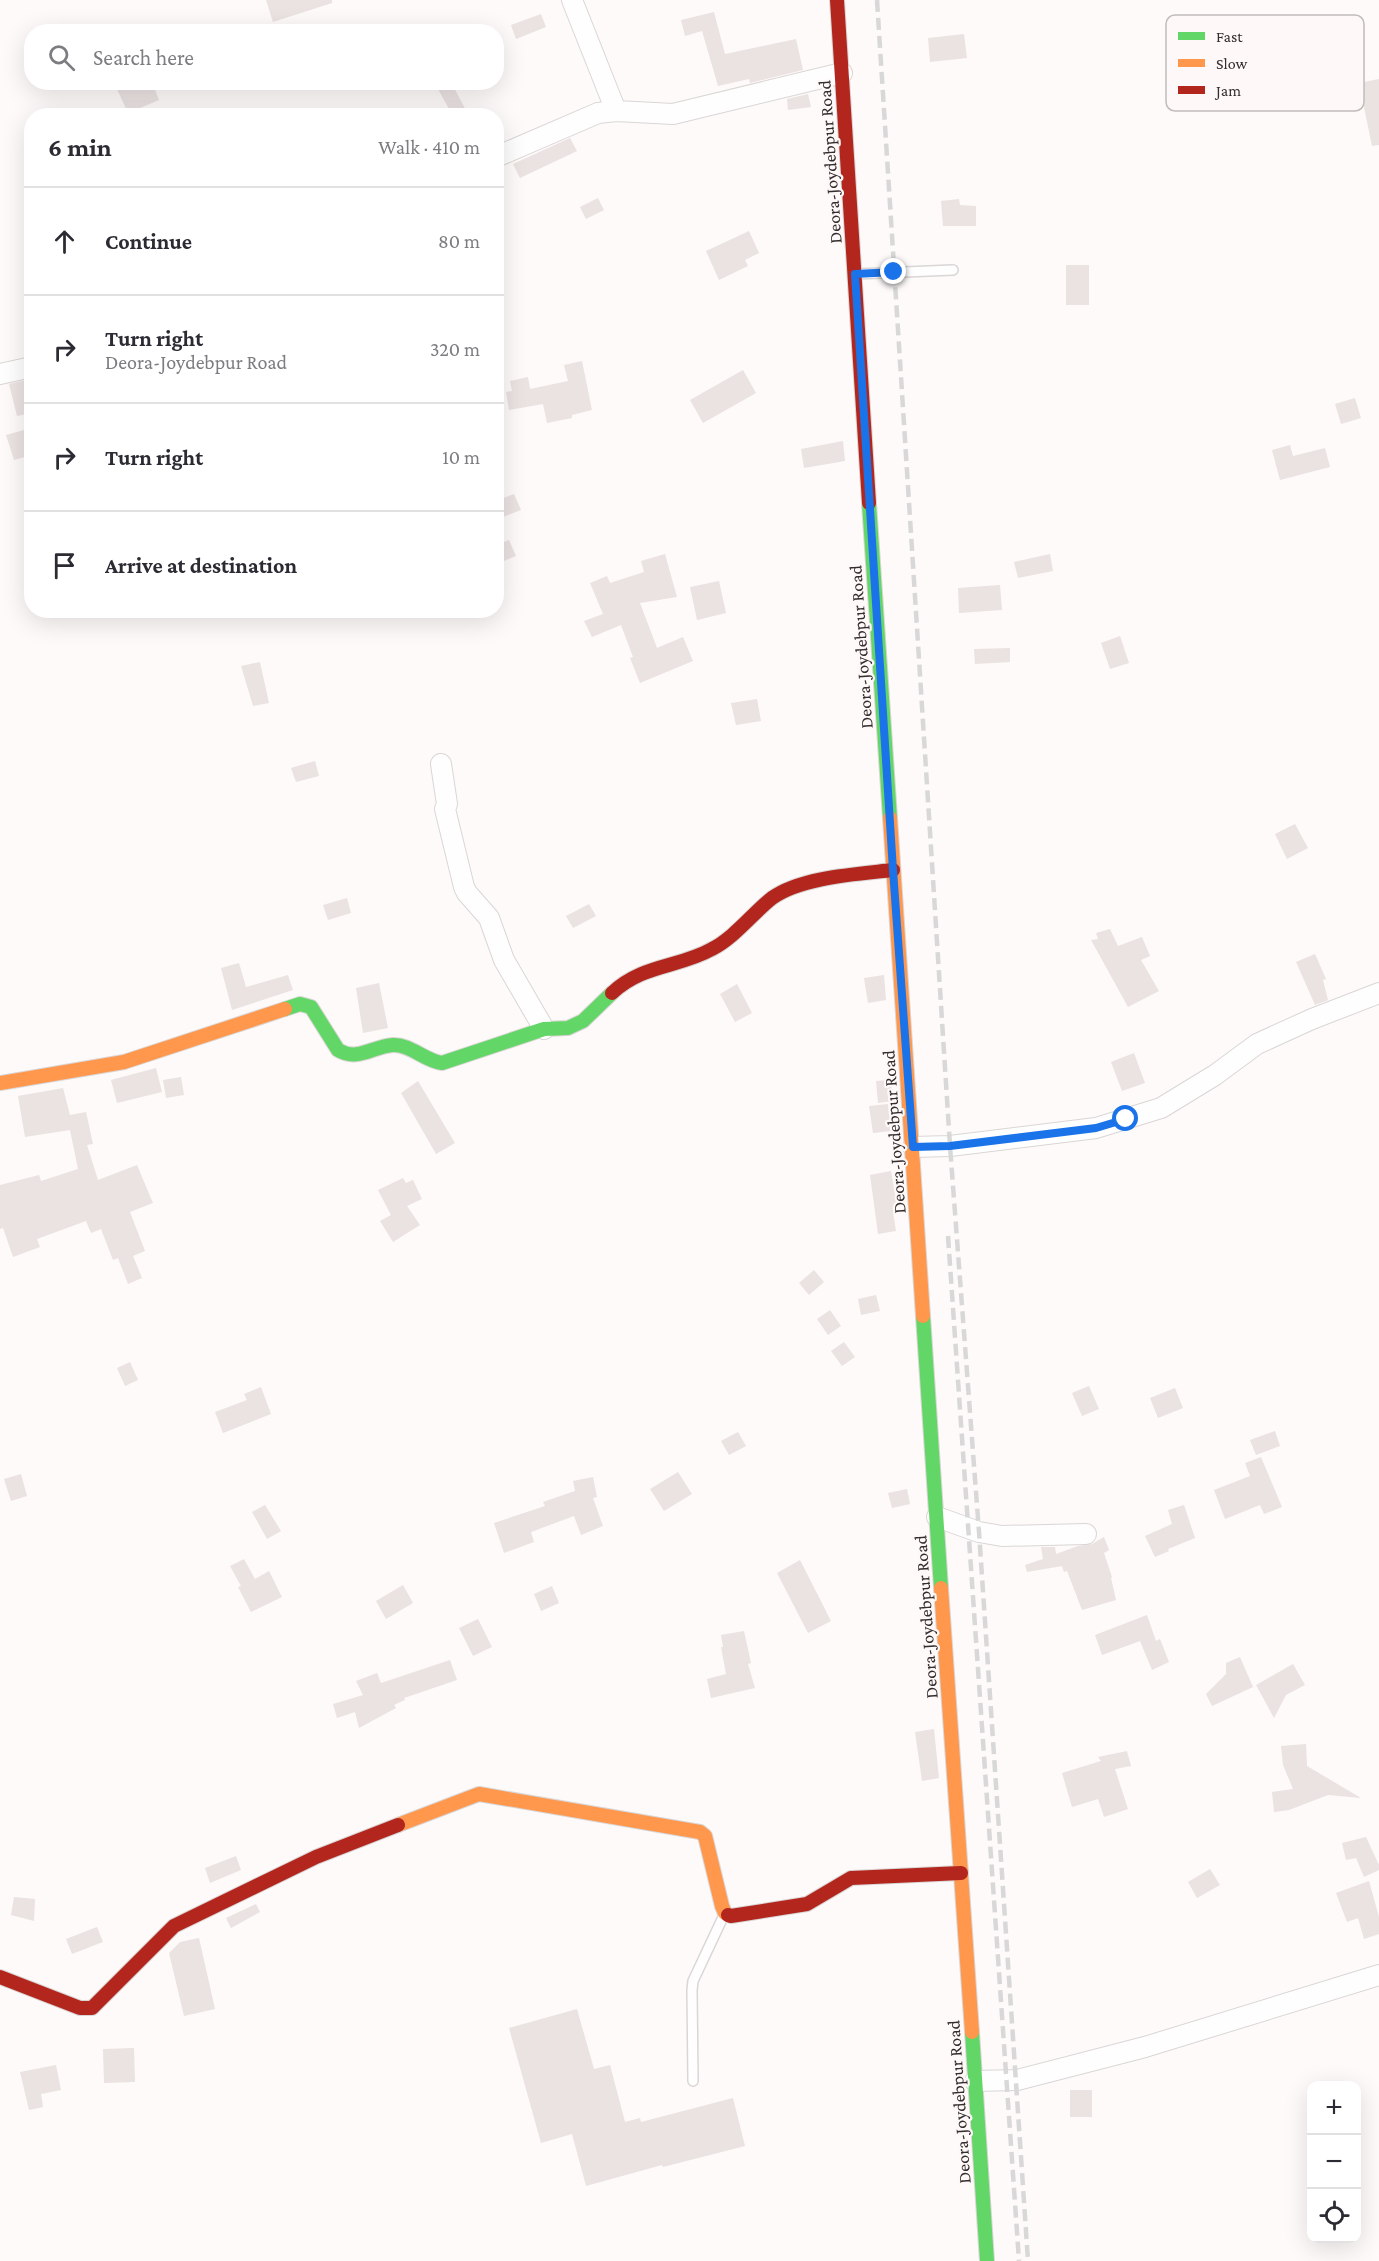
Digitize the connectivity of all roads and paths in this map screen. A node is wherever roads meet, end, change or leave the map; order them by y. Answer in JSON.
{"nodes":[{"id":1,"x":572,"y":0,"type":"edge"},
{"id":2,"x":837,"y":0,"type":"edge"},
{"id":3,"x":842,"y":73,"type":"junction"},
{"id":4,"x":616,"y":111,"type":"junction"},
{"id":5,"x":504,"y":154,"type":"edge"},
{"id":6,"x":953,"y":270,"type":"dead end"},
{"id":7,"x":855,"y":274,"type":"junction"},
{"id":8,"x":24,"y":369,"type":"edge"},
{"id":9,"x":0,"y":374,"type":"edge"},
{"id":10,"x":441,"y":764,"type":"dead end"},
{"id":11,"x":893,"y":870,"type":"junction"},
{"id":12,"x":1379,"y":993,"type":"edge"},
{"id":13,"x":544,"y":1029,"type":"junction"},
{"id":14,"x":0,"y":1083,"type":"edge"},
{"id":15,"x":913,"y":1147,"type":"junction"},
{"id":16,"x":937,"y":1517,"type":"junction"},
{"id":17,"x":1086,"y":1534,"type":"dead end"},
{"id":18,"x":961,"y":1873,"type":"junction"},
{"id":19,"x":725,"y":1913,"type":"junction"},
{"id":20,"x":1379,"y":1975,"type":"edge"},
{"id":21,"x":0,"y":1977,"type":"edge"},
{"id":22,"x":693,"y":2081,"type":"dead end"},
{"id":23,"x":975,"y":2081,"type":"junction"},
{"id":24,"x":987,"y":2261,"type":"edge"}],
"edges":[{"from":1,"to":4,"type":"street"},
{"from":2,"to":3,"type":"street","name":"Deora-Joydebpur Road"},
{"from":3,"to":4,"type":"street"},
{"from":3,"to":7,"type":"street","name":"Deora-Joydebpur Road"},
{"from":4,"to":5,"type":"street"},
{"from":6,"to":7,"type":"lane"},
{"from":7,"to":11,"type":"street","name":"Deora-Joydebpur Road"},
{"from":8,"to":9,"type":"street"},
{"from":10,"to":13,"type":"street"},
{"from":11,"to":13,"type":"street"},
{"from":11,"to":15,"type":"street","name":"Deora-Joydebpur Road"},
{"from":12,"to":15,"type":"street"},
{"from":13,"to":14,"type":"street"},
{"from":15,"to":16,"type":"street","name":"Deora-Joydebpur Road"},
{"from":16,"to":17,"type":"street"},
{"from":16,"to":18,"type":"street","name":"Deora-Joydebpur Road"},
{"from":18,"to":19,"type":"street"},
{"from":18,"to":23,"type":"street","name":"Deora-Joydebpur Road"},
{"from":19,"to":21,"type":"street"},
{"from":19,"to":22,"type":"lane"},
{"from":20,"to":23,"type":"street"},
{"from":23,"to":24,"type":"street","name":"Deora-Joydebpur Road"}]}
